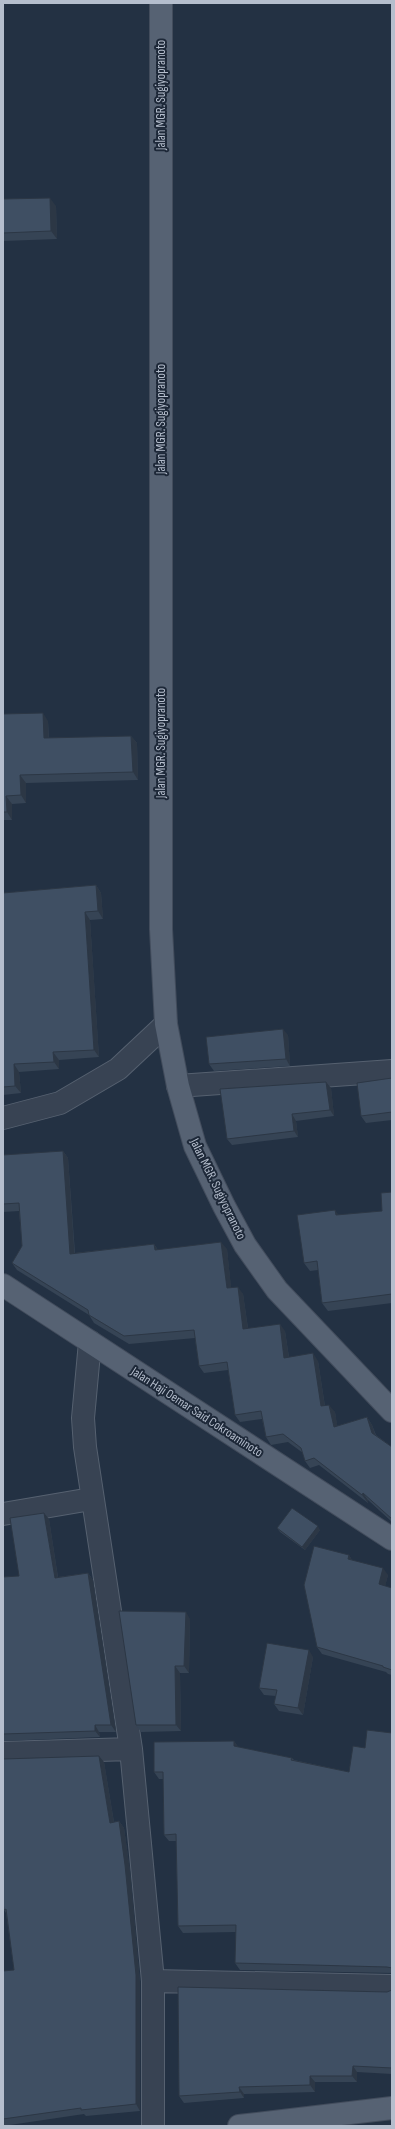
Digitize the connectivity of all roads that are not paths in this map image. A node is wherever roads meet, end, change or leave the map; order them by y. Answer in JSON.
{"nodes":[{"id":1,"x":161,"y":3,"type":"edge"},
{"id":2,"x":166,"y":1024,"type":"junction"},
{"id":3,"x":392,"y":1071,"type":"edge"},
{"id":4,"x":178,"y":1086,"type":"junction"},
{"id":5,"x":3,"y":1118,"type":"edge"},
{"id":6,"x":3,"y":1285,"type":"edge"},
{"id":7,"x":90,"y":1342,"type":"junction"},
{"id":8,"x":392,"y":1411,"type":"edge"},
{"id":9,"x":91,"y":1499,"type":"junction"},
{"id":10,"x":3,"y":1514,"type":"edge"},
{"id":11,"x":392,"y":1539,"type":"edge"},
{"id":12,"x":131,"y":1749,"type":"junction"},
{"id":13,"x":3,"y":1753,"type":"edge"},
{"id":14,"x":153,"y":1981,"type":"junction"},
{"id":15,"x":392,"y":1986,"type":"edge"},
{"id":16,"x":392,"y":2108,"type":"edge"},
{"id":17,"x":347,"y":2120,"type":"edge"},
{"id":18,"x":153,"y":2126,"type":"edge"},
{"id":19,"x":239,"y":2126,"type":"edge"}],
"edges":[{"from":1,"to":2,"type":"main road","name":"Jalan MGR. Sugiyopranoto"},
{"from":2,"to":4,"type":"main road","name":"Jalan MGR. Sugiyopranoto"},
{"from":2,"to":5,"type":"street"},
{"from":3,"to":4,"type":"street"},
{"from":4,"to":8,"type":"main road","name":"Jalan MGR. Sugiyopranoto"},
{"from":6,"to":7,"type":"main road","name":"Jalan Haji Oemar Said Cokroaminoto"},
{"from":7,"to":9,"type":"street"},
{"from":7,"to":11,"type":"main road","name":"Jalan Haji Oemar Said Cokroaminoto"},
{"from":9,"to":10,"type":"street"},
{"from":9,"to":12,"type":"street"},
{"from":12,"to":13,"type":"street"},
{"from":12,"to":14,"type":"street"},
{"from":14,"to":15,"type":"street"},
{"from":14,"to":18,"type":"street"},
{"from":16,"to":17,"type":"main road"},
{"from":17,"to":19,"type":"main road"}]}
